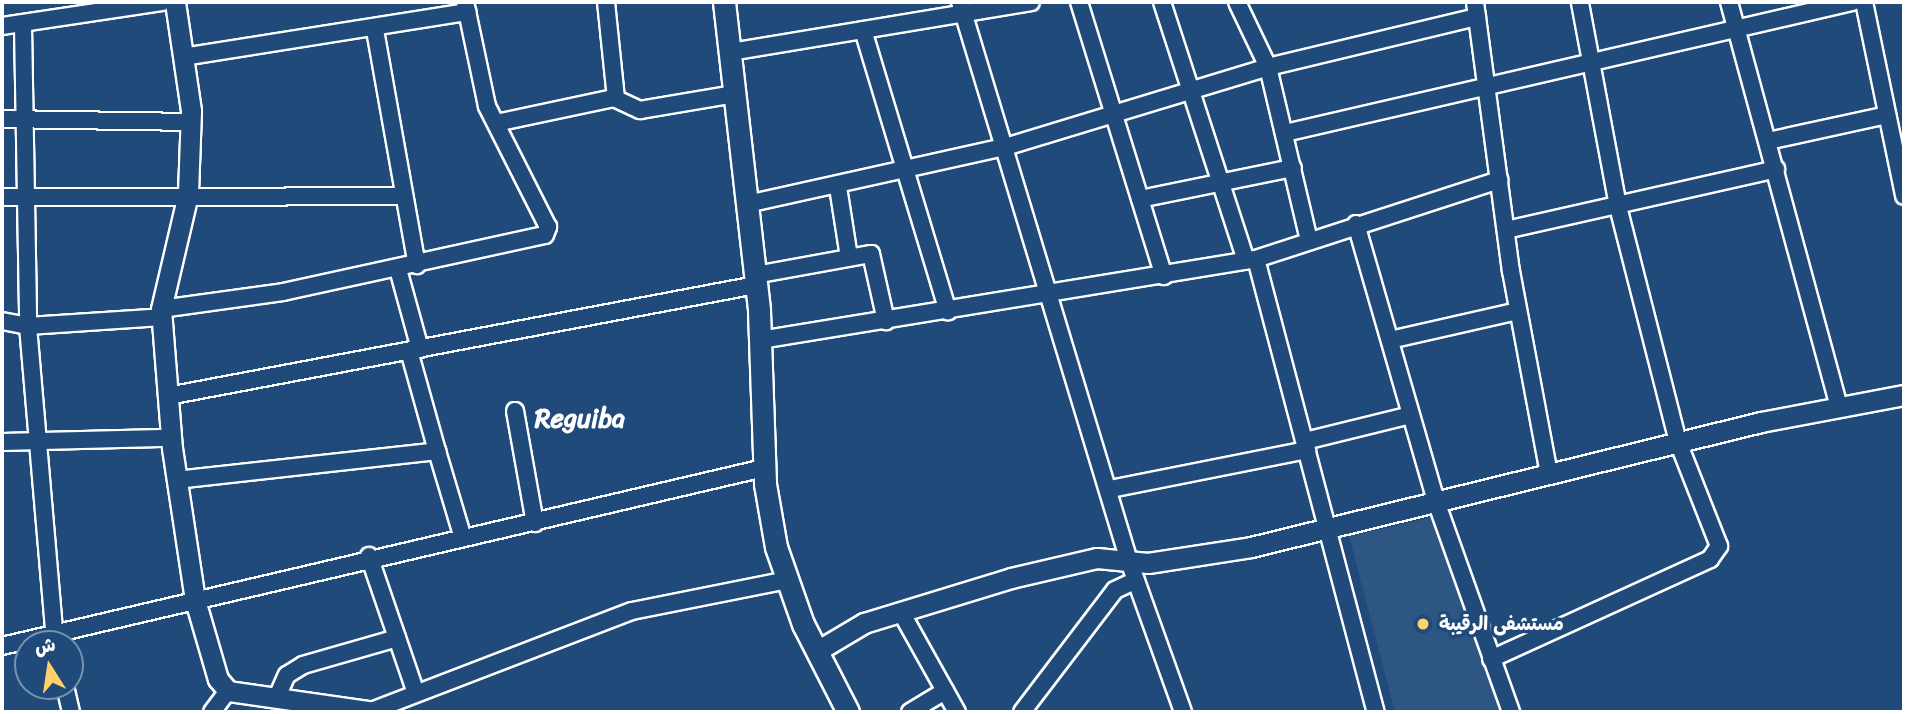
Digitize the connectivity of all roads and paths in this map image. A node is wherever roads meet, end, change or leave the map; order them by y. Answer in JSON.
{"nodes":[{"id":1,"x":162,"y":2,"type":"edge"},
{"id":2,"x":175,"y":2,"type":"edge"},
{"id":3,"x":606,"y":2,"type":"edge"},
{"id":4,"x":724,"y":2,"type":"edge"},
{"id":5,"x":1031,"y":2,"type":"edge"},
{"id":6,"x":1079,"y":2,"type":"edge"},
{"id":7,"x":1162,"y":2,"type":"edge"},
{"id":8,"x":1237,"y":2,"type":"edge"},
{"id":9,"x":1580,"y":2,"type":"edge"},
{"id":10,"x":1729,"y":2,"type":"edge"},
{"id":11,"x":1852,"y":2,"type":"edge"},
{"id":12,"x":1864,"y":2,"type":"edge"},
{"id":13,"x":466,"y":7,"type":"edge"},
{"id":14,"x":962,"y":8,"type":"edge"},
{"id":15,"x":1476,"y":9,"type":"edge"},
{"id":16,"x":2,"y":20,"type":"edge"},
{"id":17,"x":2,"y":26,"type":"edge"},
{"id":18,"x":23,"y":26,"type":"junction"},
{"id":19,"x":1737,"y":27,"type":"junction"},
{"id":20,"x":375,"y":30,"type":"junction"},
{"id":21,"x":863,"y":30,"type":"junction"},
{"id":22,"x":730,"y":52,"type":"junction"},
{"id":23,"x":183,"y":57,"type":"junction"},
{"id":24,"x":1589,"y":64,"type":"junction"},
{"id":25,"x":1268,"y":67,"type":"junction"},
{"id":26,"x":1486,"y":85,"type":"junction"},
{"id":27,"x":1192,"y":90,"type":"junction"},
{"id":28,"x":735,"y":94,"type":"junction"},
{"id":29,"x":615,"y":98,"type":"junction"},
{"id":30,"x":1112,"y":114,"type":"junction"},
{"id":31,"x":1887,"y":115,"type":"junction"},
{"id":32,"x":2,"y":119,"type":"edge"},
{"id":33,"x":22,"y":119,"type":"junction"},
{"id":34,"x":190,"y":122,"type":"junction"},
{"id":35,"x":496,"y":123,"type":"junction"},
{"id":36,"x":1285,"y":132,"type":"junction"},
{"id":37,"x":1768,"y":141,"type":"junction"},
{"id":38,"x":1005,"y":147,"type":"junction"},
{"id":39,"x":1293,"y":168,"type":"junction"},
{"id":40,"x":1776,"y":169,"type":"junction"},
{"id":41,"x":904,"y":171,"type":"junction"},
{"id":42,"x":1499,"y":180,"type":"junction"},
{"id":43,"x":1221,"y":182,"type":"junction"},
{"id":44,"x":838,"y":187,"type":"junction"},
{"id":45,"x":404,"y":196,"type":"junction"},
{"id":46,"x":1904,"y":196,"type":"edge"},
{"id":47,"x":2,"y":197,"type":"edge"},
{"id":48,"x":24,"y":198,"type":"junction"},
{"id":49,"x":1140,"y":199,"type":"junction"},
{"id":50,"x":186,"y":201,"type":"junction"},
{"id":51,"x":747,"y":204,"type":"junction"},
{"id":52,"x":1618,"y":206,"type":"junction"},
{"id":53,"x":1356,"y":224,"type":"junction"},
{"id":54,"x":1506,"y":230,"type":"junction"},
{"id":55,"x":1309,"y":240,"type":"junction"},
{"id":56,"x":849,"y":257,"type":"junction"},
{"id":57,"x":1251,"y":260,"type":"junction"},
{"id":58,"x":417,"y":265,"type":"junction"},
{"id":59,"x":398,"y":269,"type":"junction"},
{"id":60,"x":1164,"y":276,"type":"junction"},
{"id":61,"x":755,"y":280,"type":"junction"},
{"id":62,"x":1053,"y":294,"type":"junction"},
{"id":63,"x":948,"y":311,"type":"junction"},
{"id":64,"x":1518,"y":311,"type":"junction"},
{"id":65,"x":162,"y":313,"type":"junction"},
{"id":66,"x":2,"y":321,"type":"edge"},
{"id":67,"x":886,"y":321,"type":"junction"},
{"id":68,"x":28,"y":326,"type":"junction"},
{"id":69,"x":760,"y":340,"type":"junction"},
{"id":70,"x":1390,"y":340,"type":"junction"},
{"id":71,"x":415,"y":350,"type":"junction"},
{"id":72,"x":168,"y":396,"type":"junction"},
{"id":73,"x":1904,"y":396,"type":"edge"},
{"id":74,"x":1839,"y":406,"type":"junction"},
{"id":75,"x":515,"y":411,"type":"dead end"},
{"id":76,"x":1411,"y":415,"type":"junction"},
{"id":77,"x":171,"y":438,"type":"junction"},
{"id":78,"x":2,"y":442,"type":"edge"},
{"id":79,"x":37,"y":442,"type":"junction"},
{"id":80,"x":1678,"y":442,"type":"junction"},
{"id":81,"x":1306,"y":446,"type":"junction"},
{"id":82,"x":437,"y":451,"type":"junction"},
{"id":83,"x":764,"y":468,"type":"junction"},
{"id":84,"x":1549,"y":475,"type":"junction"},
{"id":85,"x":176,"y":480,"type":"junction"},
{"id":86,"x":1110,"y":489,"type":"junction"},
{"id":87,"x":1437,"y":504,"type":"junction"},
{"id":88,"x":535,"y":523,"type":"junction"},
{"id":89,"x":1329,"y":529,"type":"junction"},
{"id":90,"x":463,"y":538,"type":"junction"},
{"id":91,"x":369,"y":556,"type":"junction"},
{"id":92,"x":1129,"y":561,"type":"junction"},
{"id":93,"x":787,"y":580,"type":"junction"},
{"id":94,"x":1136,"y":580,"type":"junction"},
{"id":95,"x":195,"y":600,"type":"junction"},
{"id":96,"x":901,"y":612,"type":"junction"},
{"id":97,"x":54,"y":630,"type":"edge"},
{"id":98,"x":84,"y":631,"type":"edge"},
{"id":99,"x":397,"y":638,"type":"junction"},
{"id":100,"x":817,"y":651,"type":"junction"},
{"id":101,"x":1491,"y":659,"type":"junction"},
{"id":102,"x":415,"y":690,"type":"junction"},
{"id":103,"x":228,"y":691,"type":"junction"},
{"id":104,"x":944,"y":691,"type":"junction"},
{"id":105,"x":277,"y":697,"type":"junction"},
{"id":106,"x":375,"y":711,"type":"edge"},
{"id":107,"x":212,"y":712,"type":"edge"},
{"id":108,"x":848,"y":712,"type":"edge"},
{"id":109,"x":911,"y":712,"type":"edge"},
{"id":110,"x":957,"y":712,"type":"edge"},
{"id":111,"x":1022,"y":712,"type":"edge"},
{"id":112,"x":1183,"y":712,"type":"edge"},
{"id":113,"x":1376,"y":712,"type":"edge"},
{"id":114,"x":1511,"y":712,"type":"edge"}],
"edges":[{"from":1,"to":18,"type":"street"},
{"from":2,"to":23,"type":"street"},
{"from":3,"to":29,"type":"street"},
{"from":4,"to":22,"type":"main road"},
{"from":5,"to":14,"type":"street"},
{"from":6,"to":30,"type":"street"},
{"from":7,"to":27,"type":"street"},
{"from":8,"to":25,"type":"street"},
{"from":9,"to":24,"type":"street"},
{"from":10,"to":19,"type":"street"},
{"from":11,"to":19,"type":"street"},
{"from":12,"to":31,"type":"street"},
{"from":13,"to":20,"type":"street"},
{"from":13,"to":35,"type":"street"},
{"from":14,"to":21,"type":"street"},
{"from":14,"to":38,"type":"street"},
{"from":15,"to":25,"type":"street"},
{"from":15,"to":26,"type":"street"},
{"from":16,"to":17,"type":"street"},
{"from":17,"to":18,"type":"street"},
{"from":18,"to":33,"type":"street"},
{"from":19,"to":24,"type":"street"},
{"from":19,"to":37,"type":"street"},
{"from":20,"to":23,"type":"street"},
{"from":20,"to":45,"type":"street"},
{"from":21,"to":22,"type":"street"},
{"from":21,"to":41,"type":"street"},
{"from":22,"to":28,"type":"main road"},
{"from":23,"to":34,"type":"street"},
{"from":24,"to":26,"type":"street"},
{"from":24,"to":52,"type":"street"},
{"from":25,"to":27,"type":"street"},
{"from":25,"to":36,"type":"street"},
{"from":26,"to":36,"type":"street"},
{"from":26,"to":42,"type":"street"},
{"from":27,"to":30,"type":"street"},
{"from":27,"to":43,"type":"street"},
{"from":28,"to":29,"type":"street"},
{"from":28,"to":51,"type":"main road"},
{"from":29,"to":35,"type":"street"},
{"from":30,"to":38,"type":"street"},
{"from":30,"to":49,"type":"street"},
{"from":31,"to":37,"type":"street"},
{"from":31,"to":46,"type":"street"},
{"from":32,"to":33,"type":"street"},
{"from":33,"to":34,"type":"street"},
{"from":33,"to":48,"type":"street"},
{"from":34,"to":50,"type":"street"},
{"from":35,"to":58,"type":"street"},
{"from":36,"to":39,"type":"street"},
{"from":37,"to":40,"type":"street"},
{"from":38,"to":41,"type":"street"},
{"from":38,"to":62,"type":"street"},
{"from":39,"to":43,"type":"street"},
{"from":39,"to":55,"type":"street"},
{"from":40,"to":52,"type":"street"},
{"from":40,"to":74,"type":"street"},
{"from":41,"to":44,"type":"street"},
{"from":41,"to":63,"type":"street"},
{"from":42,"to":53,"type":"street"},
{"from":42,"to":54,"type":"street"},
{"from":43,"to":49,"type":"street"},
{"from":43,"to":57,"type":"street"},
{"from":44,"to":51,"type":"street"},
{"from":44,"to":56,"type":"street"},
{"from":45,"to":50,"type":"street"},
{"from":45,"to":58,"type":"street"},
{"from":47,"to":48,"type":"street"},
{"from":48,"to":50,"type":"street"},
{"from":48,"to":68,"type":"street"},
{"from":49,"to":60,"type":"street"},
{"from":50,"to":65,"type":"street"},
{"from":51,"to":61,"type":"main road"},
{"from":52,"to":54,"type":"street"},
{"from":52,"to":80,"type":"street"},
{"from":53,"to":55,"type":"street"},
{"from":53,"to":70,"type":"street"},
{"from":54,"to":64,"type":"street"},
{"from":55,"to":57,"type":"street"},
{"from":56,"to":61,"type":"street"},
{"from":56,"to":67,"type":"street"},
{"from":57,"to":60,"type":"street"},
{"from":57,"to":81,"type":"street"},
{"from":58,"to":59,"type":"street"},
{"from":59,"to":65,"type":"street"},
{"from":59,"to":71,"type":"street"},
{"from":60,"to":62,"type":"street"},
{"from":61,"to":69,"type":"main road"},
{"from":61,"to":71,"type":"street"},
{"from":62,"to":63,"type":"street"},
{"from":62,"to":86,"type":"street"},
{"from":63,"to":67,"type":"street"},
{"from":64,"to":70,"type":"street"},
{"from":64,"to":84,"type":"street"},
{"from":65,"to":68,"type":"street"},
{"from":65,"to":72,"type":"street"},
{"from":66,"to":68,"type":"street"},
{"from":67,"to":69,"type":"street"},
{"from":68,"to":79,"type":"street"},
{"from":69,"to":83,"type":"main road"},
{"from":70,"to":76,"type":"street"},
{"from":71,"to":72,"type":"street"},
{"from":71,"to":82,"type":"street"},
{"from":72,"to":77,"type":"street"},
{"from":73,"to":74,"type":"street"},
{"from":74,"to":80,"type":"street"},
{"from":75,"to":88,"type":"street"},
{"from":76,"to":81,"type":"street"},
{"from":76,"to":87,"type":"street"},
{"from":77,"to":79,"type":"street"},
{"from":77,"to":85,"type":"street"},
{"from":78,"to":79,"type":"street"},
{"from":79,"to":97,"type":"street"},
{"from":80,"to":84,"type":"street"},
{"from":80,"to":101,"type":"street"},
{"from":81,"to":86,"type":"street"},
{"from":81,"to":89,"type":"street"},
{"from":82,"to":85,"type":"street"},
{"from":82,"to":90,"type":"street"},
{"from":83,"to":88,"type":"street"},
{"from":83,"to":93,"type":"main road"},
{"from":84,"to":87,"type":"street"},
{"from":85,"to":95,"type":"street"},
{"from":86,"to":92,"type":"street"},
{"from":87,"to":89,"type":"street"},
{"from":87,"to":101,"type":"street"},
{"from":88,"to":90,"type":"street"},
{"from":89,"to":92,"type":"street"},
{"from":89,"to":113,"type":"street"},
{"from":90,"to":91,"type":"street"},
{"from":91,"to":95,"type":"street"},
{"from":91,"to":99,"type":"street"},
{"from":92,"to":94,"type":"street"},
{"from":92,"to":96,"type":"street"},
{"from":93,"to":100,"type":"main road"},
{"from":93,"to":102,"type":"street"},
{"from":94,"to":111,"type":"street"},
{"from":94,"to":112,"type":"street"},
{"from":95,"to":98,"type":"street"},
{"from":95,"to":103,"type":"street"},
{"from":96,"to":100,"type":"street"},
{"from":96,"to":104,"type":"street"},
{"from":99,"to":102,"type":"street"},
{"from":99,"to":105,"type":"street"},
{"from":100,"to":108,"type":"main road"},
{"from":101,"to":114,"type":"street"},
{"from":102,"to":106,"type":"street"},
{"from":103,"to":105,"type":"street"},
{"from":103,"to":107,"type":"street"},
{"from":104,"to":109,"type":"street"},
{"from":104,"to":110,"type":"street"},
{"from":105,"to":106,"type":"street"}]}
